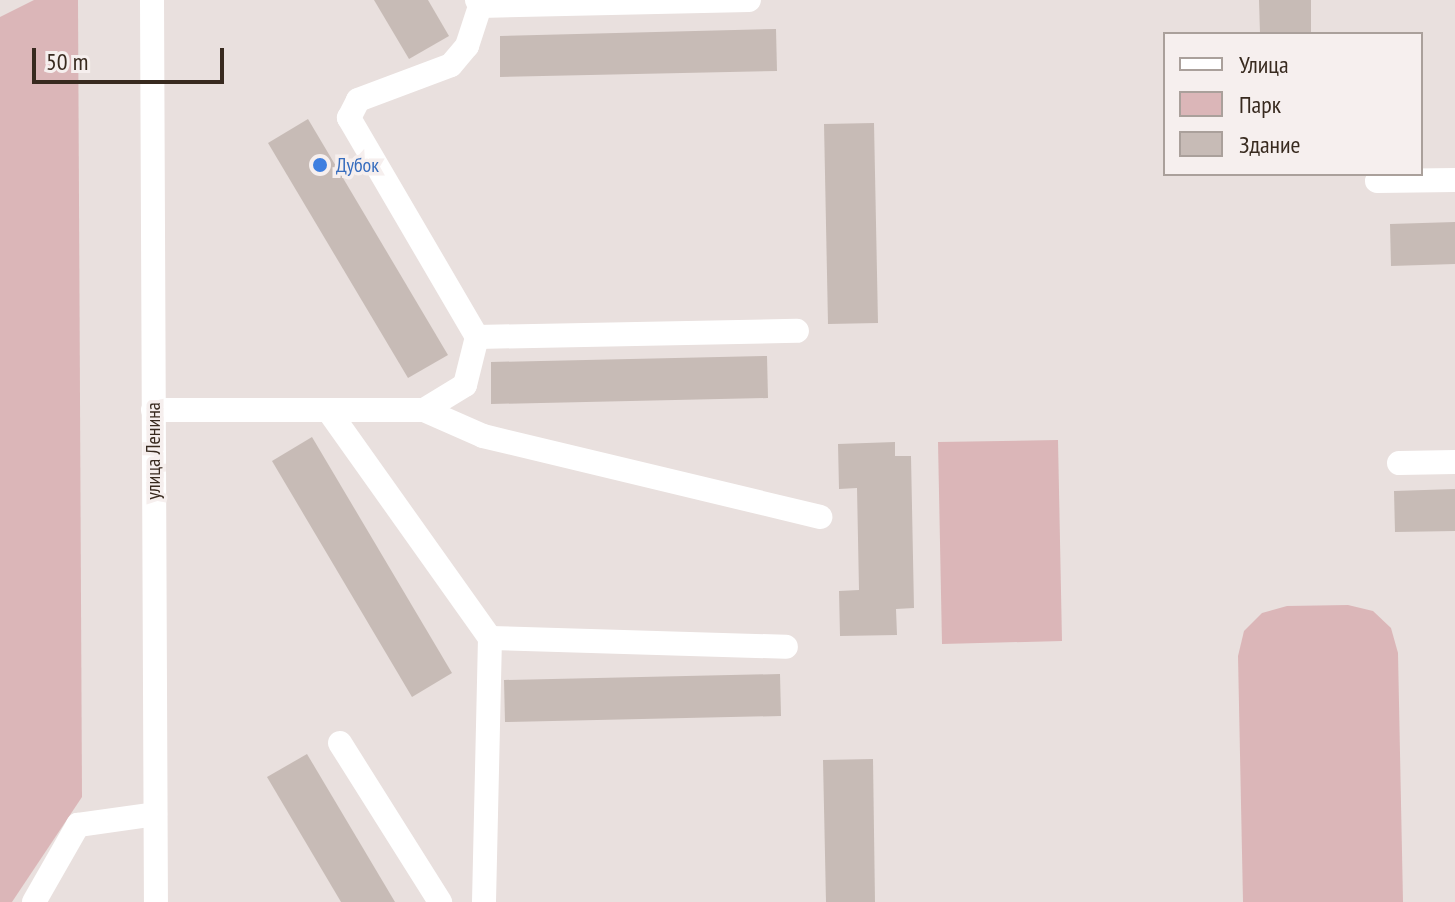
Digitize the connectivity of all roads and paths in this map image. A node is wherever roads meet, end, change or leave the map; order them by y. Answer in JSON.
{"nodes":[{"id":1,"x":152,"y":0,"type":"edge"},
{"id":2,"x":749,"y":0,"type":"edge"},
{"id":3,"x":480,"y":2,"type":"edge"},
{"id":4,"x":1455,"y":180,"type":"edge"},
{"id":5,"x":1377,"y":181,"type":"dead end"},
{"id":6,"x":797,"y":331,"type":"dead end"},
{"id":7,"x":477,"y":337,"type":"junction"},
{"id":8,"x":153,"y":410,"type":"junction"},
{"id":9,"x":328,"y":410,"type":"junction"},
{"id":10,"x":424,"y":410,"type":"junction"},
{"id":11,"x":1455,"y":462,"type":"edge"},
{"id":12,"x":1399,"y":463,"type":"dead end"},
{"id":13,"x":820,"y":517,"type":"dead end"},
{"id":14,"x":490,"y":638,"type":"junction"},
{"id":15,"x":786,"y":647,"type":"dead end"},
{"id":16,"x":340,"y":743,"type":"dead end"},
{"id":17,"x":155,"y":814,"type":"junction"},
{"id":18,"x":34,"y":902,"type":"edge"},
{"id":19,"x":156,"y":902,"type":"edge"},
{"id":20,"x":440,"y":902,"type":"edge"},
{"id":21,"x":484,"y":902,"type":"edge"}],
"edges":[{"from":1,"to":8,"type":"street","name":"улица Ленина"},
{"from":2,"to":3,"type":"street"},
{"from":3,"to":7,"type":"street"},
{"from":4,"to":5,"type":"street"},
{"from":6,"to":7,"type":"street"},
{"from":7,"to":10,"type":"street"},
{"from":8,"to":9,"type":"street"},
{"from":8,"to":17,"type":"street","name":"улица Ленина"},
{"from":9,"to":10,"type":"street"},
{"from":9,"to":14,"type":"street"},
{"from":10,"to":13,"type":"street"},
{"from":11,"to":12,"type":"street"},
{"from":14,"to":15,"type":"street"},
{"from":14,"to":21,"type":"street"},
{"from":16,"to":20,"type":"street"},
{"from":17,"to":18,"type":"street"},
{"from":17,"to":19,"type":"street","name":"улица Ленина"}]}
